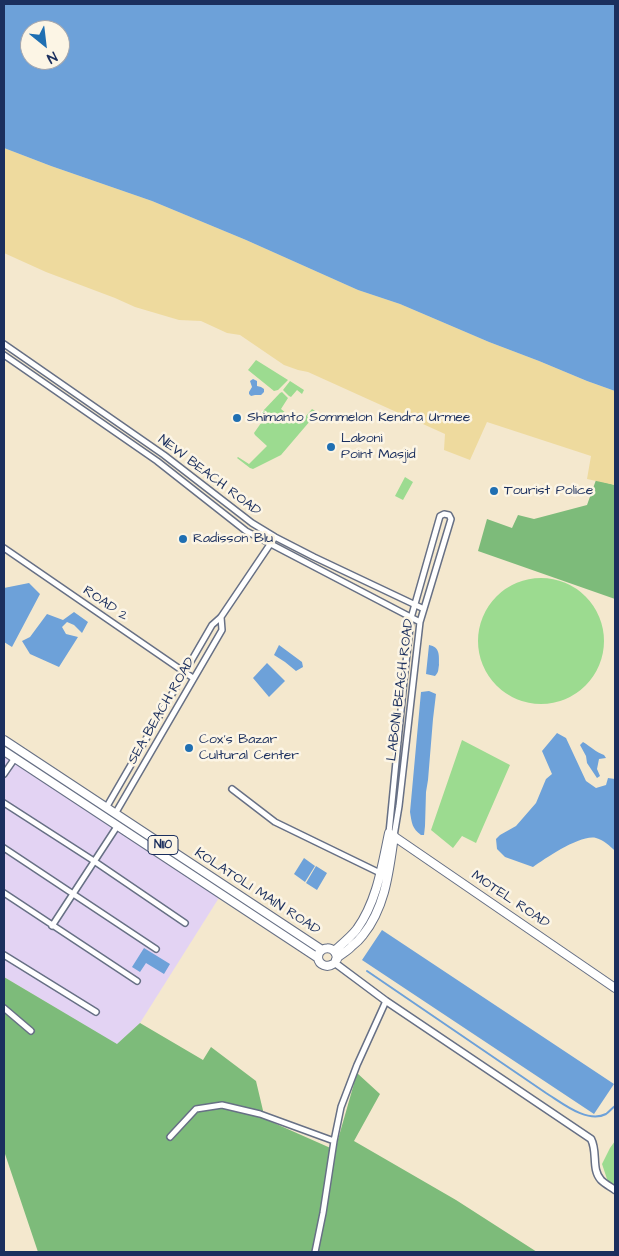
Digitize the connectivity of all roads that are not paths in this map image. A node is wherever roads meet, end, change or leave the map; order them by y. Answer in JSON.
{"nodes":[{"id":1,"x":4,"y":344,"type":"edge"},
{"id":2,"x":4,"y":355,"type":"edge"},
{"id":3,"x":122,"y":427,"type":"junction"},
{"id":4,"x":118,"y":434,"type":"junction"},
{"id":5,"x":198,"y":482,"type":"junction"},
{"id":6,"x":192,"y":489,"type":"junction"},
{"id":7,"x":275,"y":537,"type":"junction"},
{"id":8,"x":269,"y":544,"type":"junction"},
{"id":9,"x":4,"y":548,"type":"edge"},
{"id":10,"x":415,"y":605,"type":"junction"},
{"id":11,"x":424,"y":609,"type":"junction"},
{"id":12,"x":221,"y":617,"type":"junction"},
{"id":13,"x":411,"y":618,"type":"junction"},
{"id":14,"x":420,"y":622,"type":"junction"},
{"id":15,"x":184,"y":672,"type":"junction"},
{"id":16,"x":193,"y":678,"type":"junction"},
{"id":17,"x":146,"y":739,"type":"junction"},
{"id":18,"x":4,"y":740,"type":"edge"},
{"id":19,"x":156,"y":744,"type":"junction"},
{"id":20,"x":4,"y":751,"type":"edge"},
{"id":21,"x":15,"y":758,"type":"junction"},
{"id":22,"x":4,"y":774,"type":"edge"},
{"id":23,"x":232,"y":789,"type":"dead end"},
{"id":24,"x":4,"y":803,"type":"edge"},
{"id":25,"x":106,"y":808,"type":"junction"},
{"id":26,"x":115,"y":814,"type":"junction"},
{"id":27,"x":118,"y":826,"type":"junction"},
{"id":28,"x":392,"y":834,"type":"junction"},
{"id":29,"x":4,"y":848,"type":"edge"},
{"id":30,"x":94,"y":861,"type":"junction"},
{"id":31,"x":380,"y":873,"type":"junction"},
{"id":32,"x":4,"y":893,"type":"edge"},
{"id":33,"x":72,"y":894,"type":"junction"},
{"id":34,"x":245,"y":904,"type":"junction"},
{"id":35,"x":185,"y":923,"type":"dead end"},
{"id":36,"x":52,"y":926,"type":"junction"},
{"id":37,"x":156,"y":949,"type":"dead end"},
{"id":38,"x":334,"y":951,"type":"junction"},
{"id":39,"x":320,"y":954,"type":"junction"},
{"id":40,"x":4,"y":955,"type":"edge"},
{"id":41,"x":336,"y":961,"type":"junction"},
{"id":42,"x":137,"y":981,"type":"dead end"},
{"id":43,"x":615,"y":988,"type":"edge"},
{"id":44,"x":386,"y":1001,"type":"junction"},
{"id":45,"x":4,"y":1008,"type":"edge"},
{"id":46,"x":96,"y":1012,"type":"dead end"},
{"id":47,"x":31,"y":1031,"type":"dead end"},
{"id":48,"x":170,"y":1137,"type":"dead end"},
{"id":49,"x":334,"y":1141,"type":"junction"},
{"id":50,"x":615,"y":1190,"type":"edge"},
{"id":51,"x":314,"y":1252,"type":"edge"}],
"edges":[{"from":1,"to":3,"type":"street","name":"NEW BEACH ROAD"},
{"from":2,"to":4,"type":"street","name":"NEW BEACH ROAD"},
{"from":3,"to":4,"type":"street"},
{"from":3,"to":5,"type":"street","name":"NEW BEACH ROAD"},
{"from":4,"to":6,"type":"street","name":"NEW BEACH ROAD"},
{"from":5,"to":6,"type":"street"},
{"from":5,"to":7,"type":"street","name":"NEW BEACH ROAD"},
{"from":6,"to":8,"type":"street","name":"NEW BEACH ROAD"},
{"from":7,"to":8,"type":"street","name":"SEA BEACH ROAD"},
{"from":7,"to":10,"type":"street","name":"NEW BEACH ROAD"},
{"from":8,"to":12,"type":"street","name":"SEA BEACH ROAD"},
{"from":8,"to":13,"type":"street","name":"NEW BEACH ROAD"},
{"from":9,"to":15,"type":"street","name":"ROAD 2"},
{"from":10,"to":11,"type":"street","name":"NEW BEACH ROAD"},
{"from":10,"to":11,"type":"street","name":"LABONI BEACH ROAD"},
{"from":10,"to":13,"type":"street","name":"LABONI BEACH ROAD"},
{"from":11,"to":14,"type":"street","name":"LABONI BEACH ROAD"},
{"from":12,"to":15,"type":"street","name":"SEA BEACH ROAD"},
{"from":12,"to":16,"type":"street","name":"SEA BEACH ROAD"},
{"from":13,"to":14,"type":"street","name":"NEW BEACH ROAD"},
{"from":13,"to":28,"type":"street","name":"LABONI BEACH ROAD"},
{"from":14,"to":28,"type":"street","name":"LABONI BEACH ROAD"},
{"from":15,"to":16,"type":"street","name":"ROAD 2"},
{"from":15,"to":17,"type":"street","name":"SEA BEACH ROAD"},
{"from":16,"to":19,"type":"street","name":"SEA BEACH ROAD"},
{"from":17,"to":19,"type":"street"},
{"from":17,"to":25,"type":"street","name":"SEA BEACH ROAD"},
{"from":18,"to":25,"type":"highway","name":"KOLATOLI MAIN ROAD","number":"N110"},
{"from":19,"to":26,"type":"street","name":"SEA BEACH ROAD"},
{"from":20,"to":21,"type":"highway","name":"KOLATOLI MAIN ROAD","number":"N110"},
{"from":21,"to":22,"type":"street"},
{"from":21,"to":27,"type":"highway","name":"KOLATOLI MAIN ROAD","number":"N110"},
{"from":23,"to":31,"type":"street"},
{"from":24,"to":30,"type":"street"},
{"from":25,"to":26,"type":"highway","name":"KOLATOLI MAIN ROAD","number":"N110"},
{"from":26,"to":34,"type":"highway","name":"KOLATOLI MAIN ROAD","number":"N110"},
{"from":27,"to":30,"type":"street"},
{"from":27,"to":34,"type":"highway","name":"KOLATOLI MAIN ROAD","number":"N110"},
{"from":28,"to":31,"type":"highway","name":"LABONI BEACH ROAD"},
{"from":28,"to":41,"type":"highway","name":"LABONI BEACH ROAD"},
{"from":28,"to":43,"type":"highway","name":"MOTEL ROAD"},
{"from":29,"to":33,"type":"street"},
{"from":30,"to":33,"type":"street"},
{"from":30,"to":35,"type":"street"},
{"from":31,"to":38,"type":"highway","name":"LABONI BEACH ROAD"},
{"from":32,"to":36,"type":"street"},
{"from":33,"to":36,"type":"street"},
{"from":33,"to":37,"type":"street"},
{"from":34,"to":39,"type":"highway","name":"KOLATOLI MAIN ROAD","number":"N110"},
{"from":36,"to":42,"type":"street"},
{"from":38,"to":39,"type":"highway"},
{"from":38,"to":41,"type":"highway"},
{"from":39,"to":41,"type":"highway"},
{"from":40,"to":46,"type":"street"},
{"from":41,"to":44,"type":"street"},
{"from":44,"to":49,"type":"street"},
{"from":44,"to":50,"type":"street"},
{"from":45,"to":47,"type":"street"},
{"from":48,"to":49,"type":"street"},
{"from":49,"to":51,"type":"street"}]}
